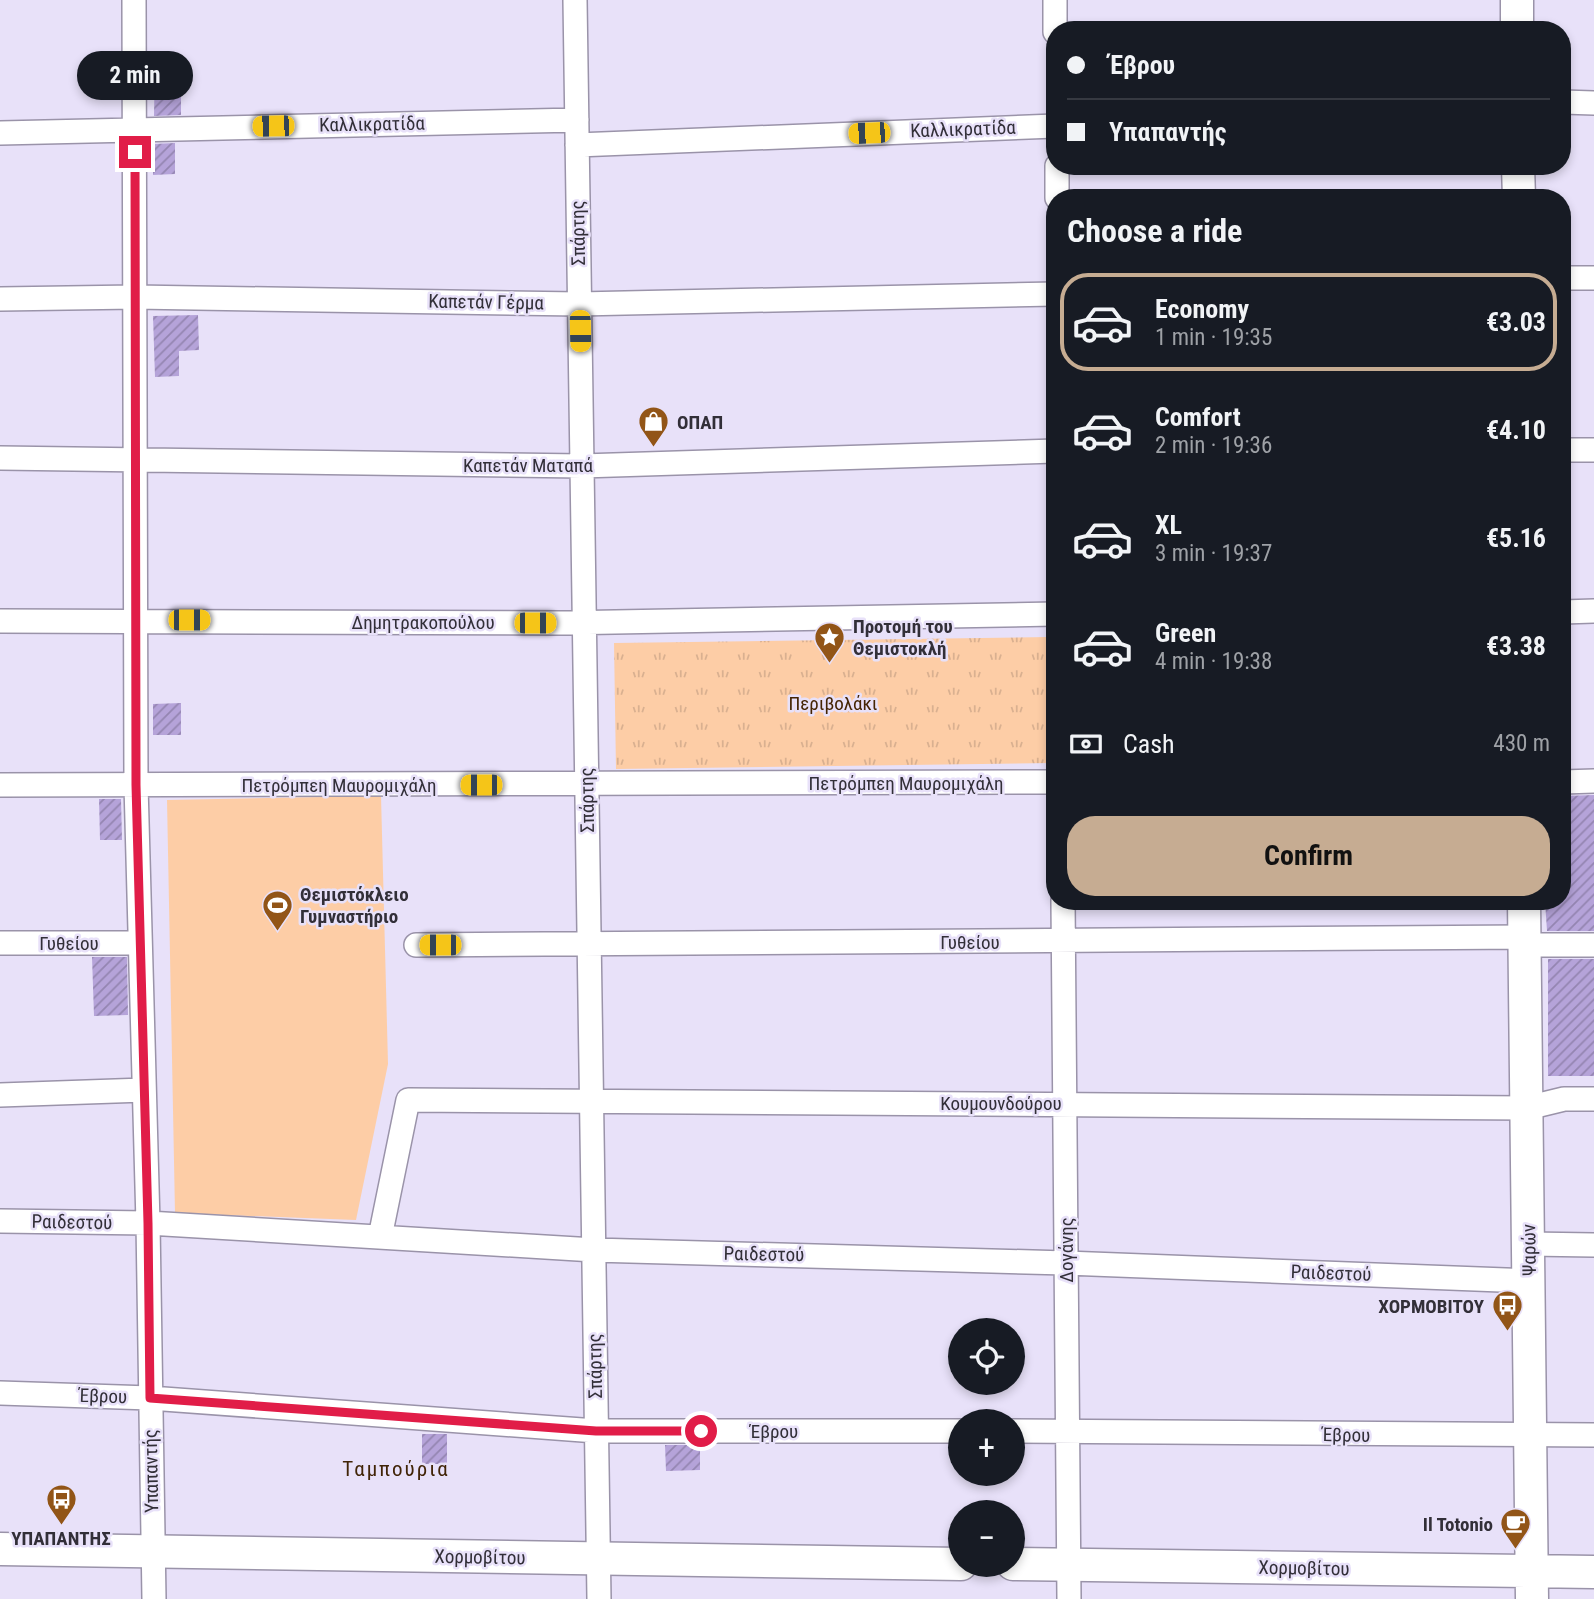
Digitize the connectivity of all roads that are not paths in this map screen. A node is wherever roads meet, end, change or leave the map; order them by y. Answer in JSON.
{"nodes":[{"id":1,"x":134,"y":0,"type":"edge"},
{"id":2,"x":575,"y":0,"type":"edge"},
{"id":3,"x":1055,"y":0,"type":"edge"},
{"id":4,"x":1517,"y":0,"type":"edge"},
{"id":5,"x":1055,"y":21,"type":"edge"},
{"id":6,"x":1517,"y":21,"type":"edge"},
{"id":7,"x":1571,"y":102,"type":"edge"},
{"id":8,"x":1594,"y":103,"type":"edge"},
{"id":9,"x":577,"y":120,"type":"junction"},
{"id":10,"x":1046,"y":126,"type":"edge"},
{"id":11,"x":135,"y":128,"type":"junction"},
{"id":12,"x":0,"y":133,"type":"edge"},
{"id":13,"x":577,"y":145,"type":"junction"},
{"id":14,"x":1571,"y":278,"type":"edge"},
{"id":15,"x":1594,"y":278,"type":"edge"},
{"id":16,"x":1046,"y":294,"type":"edge"},
{"id":17,"x":135,"y":297,"type":"junction"},
{"id":18,"x":0,"y":299,"type":"edge"},
{"id":19,"x":579,"y":303,"type":"junction"},
{"id":20,"x":1571,"y":450,"type":"edge"},
{"id":21,"x":1594,"y":450,"type":"edge"},
{"id":22,"x":1046,"y":451,"type":"edge"},
{"id":23,"x":0,"y":458,"type":"edge"},
{"id":24,"x":134,"y":461,"type":"junction"},
{"id":25,"x":582,"y":466,"type":"junction"},
{"id":26,"x":1594,"y":611,"type":"edge"},
{"id":27,"x":1571,"y":612,"type":"edge"},
{"id":28,"x":1046,"y":614,"type":"edge"},
{"id":29,"x":135,"y":619,"type":"junction"},
{"id":30,"x":0,"y":621,"type":"edge"},
{"id":31,"x":584,"y":622,"type":"junction"},
{"id":32,"x":1594,"y":781,"type":"edge"},
{"id":33,"x":1046,"y":782,"type":"edge"},
{"id":34,"x":1571,"y":782,"type":"edge"},
{"id":35,"x":0,"y":785,"type":"edge"},
{"id":36,"x":136,"y":785,"type":"junction"},
{"id":37,"x":587,"y":785,"type":"junction"},
{"id":38,"x":1063,"y":910,"type":"edge"},
{"id":39,"x":1524,"y":910,"type":"edge"},
{"id":40,"x":1525,"y":941,"type":"junction"},
{"id":41,"x":1063,"y":942,"type":"junction"},
{"id":42,"x":0,"y":943,"type":"edge"},
{"id":43,"x":139,"y":943,"type":"junction"},
{"id":44,"x":416,"y":945,"type":"dead end"},
{"id":45,"x":589,"y":945,"type":"junction"},
{"id":46,"x":1594,"y":945,"type":"edge"},
{"id":47,"x":144,"y":1090,"type":"junction"},
{"id":48,"x":0,"y":1095,"type":"edge"},
{"id":49,"x":1594,"y":1099,"type":"edge"},
{"id":50,"x":591,"y":1100,"type":"junction"},
{"id":51,"x":1065,"y":1104,"type":"junction"},
{"id":52,"x":1527,"y":1108,"type":"junction"},
{"id":53,"x":0,"y":1221,"type":"edge"},
{"id":54,"x":148,"y":1223,"type":"junction"},
{"id":55,"x":380,"y":1237,"type":"junction"},
{"id":56,"x":1529,"y":1244,"type":"junction"},
{"id":57,"x":1594,"y":1245,"type":"edge"},
{"id":58,"x":594,"y":1250,"type":"junction"},
{"id":59,"x":1066,"y":1263,"type":"junction"},
{"id":60,"x":1529,"y":1281,"type":"junction"},
{"id":61,"x":0,"y":1393,"type":"edge"},
{"id":62,"x":150,"y":1398,"type":"junction"},
{"id":63,"x":596,"y":1431,"type":"junction"},
{"id":64,"x":948,"y":1431,"type":"edge"},
{"id":65,"x":1025,"y":1431,"type":"edge"},
{"id":66,"x":1068,"y":1431,"type":"junction"},
{"id":67,"x":1594,"y":1435,"type":"edge"},
{"id":68,"x":1531,"y":1437,"type":"junction"},
{"id":69,"x":0,"y":1549,"type":"edge"},
{"id":70,"x":152,"y":1552,"type":"junction"},
{"id":71,"x":598,"y":1558,"type":"junction"},
{"id":72,"x":948,"y":1564,"type":"edge"},
{"id":73,"x":1025,"y":1564,"type":"edge"},
{"id":74,"x":1069,"y":1565,"type":"junction"},
{"id":75,"x":1594,"y":1572,"type":"edge"},
{"id":76,"x":1532,"y":1585,"type":"edge"},
{"id":77,"x":154,"y":1599,"type":"edge"},
{"id":78,"x":599,"y":1599,"type":"edge"},
{"id":79,"x":1069,"y":1599,"type":"edge"}],
"edges":[{"from":1,"to":11,"type":"street","name":"Υπαπαντής"},
{"from":2,"to":9,"type":"street","name":"Σπάρτης"},
{"from":3,"to":5,"type":"street"},
{"from":4,"to":6,"type":"main road"},
{"from":7,"to":8,"type":"street"},
{"from":9,"to":11,"type":"street","name":"Καλλικρατίδα"},
{"from":9,"to":13,"type":"street","name":"Σπάρτης"},
{"from":10,"to":13,"type":"street","name":"Καλλικρατίδα"},
{"from":11,"to":12,"type":"street","name":"Καλλικρατίδα"},
{"from":11,"to":17,"type":"street","name":"Υπαπαντής"},
{"from":13,"to":19,"type":"street","name":"Σπάρτης"},
{"from":14,"to":15,"type":"street"},
{"from":16,"to":19,"type":"street","name":"Καπετάν Γέρμα"},
{"from":17,"to":18,"type":"street","name":"Καπετάν Γέρμα"},
{"from":17,"to":19,"type":"street","name":"Καπετάν Γέρμα"},
{"from":17,"to":24,"type":"street","name":"Υπαπαντής"},
{"from":19,"to":25,"type":"street","name":"Σπάρτης"},
{"from":20,"to":21,"type":"street"},
{"from":22,"to":25,"type":"street","name":"Καπετάν Ματαπά"},
{"from":23,"to":24,"type":"street","name":"Καπετάν Ματαπά"},
{"from":24,"to":25,"type":"street","name":"Καπετάν Ματαπά"},
{"from":24,"to":29,"type":"street","name":"Υπαπαντής"},
{"from":25,"to":31,"type":"street","name":"Σπάρτης"},
{"from":26,"to":27,"type":"street"},
{"from":28,"to":31,"type":"street","name":"Δημητρακοπούλου"},
{"from":29,"to":30,"type":"street","name":"Δημητρακοπούλου"},
{"from":29,"to":31,"type":"street","name":"Δημητρακοπούλου"},
{"from":29,"to":36,"type":"street","name":"Υπαπαντής"},
{"from":31,"to":37,"type":"street","name":"Σπάρτης"},
{"from":32,"to":34,"type":"street"},
{"from":33,"to":37,"type":"street","name":"Πετρόμπεη Μαυρομιχάλη"},
{"from":35,"to":36,"type":"street","name":"Πετρόμπεη Μαυρομιχάλη"},
{"from":36,"to":37,"type":"street","name":"Πετρόμπεη Μαυρομιχάλη"},
{"from":36,"to":43,"type":"street","name":"Υπαπαντής"},
{"from":37,"to":45,"type":"street","name":"Σπάρτης"},
{"from":38,"to":41,"type":"street","name":"Δογάνης"},
{"from":39,"to":40,"type":"main road","name":"Ψαρών"},
{"from":40,"to":41,"type":"street","name":"Γυθείου"},
{"from":40,"to":46,"type":"street","name":"Γυθείου"},
{"from":40,"to":52,"type":"main road","name":"Ψαρών"},
{"from":41,"to":45,"type":"street","name":"Γυθείου"},
{"from":41,"to":51,"type":"street","name":"Δογάνης"},
{"from":42,"to":43,"type":"street","name":"Γυθείου"},
{"from":43,"to":47,"type":"street","name":"Υπαπαντής"},
{"from":44,"to":45,"type":"street","name":"Γυθείου"},
{"from":45,"to":50,"type":"street","name":"Σπάρτης"},
{"from":47,"to":48,"type":"street"},
{"from":47,"to":54,"type":"street","name":"Υπαπαντής"},
{"from":49,"to":52,"type":"street","name":"Κουμουνδούρου"},
{"from":50,"to":51,"type":"street","name":"Κουμουνδούρου"},
{"from":50,"to":55,"type":"street","name":"Κουμουνδούρου"},
{"from":50,"to":58,"type":"street","name":"Σπάρτης"},
{"from":51,"to":52,"type":"street","name":"Κουμουνδούρου"},
{"from":51,"to":59,"type":"street","name":"Δογάνης"},
{"from":52,"to":56,"type":"main road","name":"Ψαρών"},
{"from":53,"to":54,"type":"street","name":"Ραιδεστού"},
{"from":54,"to":55,"type":"street","name":"Ραιδεστού"},
{"from":54,"to":62,"type":"street","name":"Υπαπαντής"},
{"from":55,"to":58,"type":"street","name":"Ραιδεστού"},
{"from":56,"to":57,"type":"street"},
{"from":56,"to":60,"type":"main road","name":"Ψαρών"},
{"from":58,"to":59,"type":"street","name":"Ραιδεστού"},
{"from":58,"to":63,"type":"street","name":"Σπάρτης"},
{"from":59,"to":60,"type":"street","name":"Ραιδεστού"},
{"from":59,"to":66,"type":"street","name":"Δογάνης"},
{"from":60,"to":68,"type":"main road","name":"Ψαρών"},
{"from":61,"to":62,"type":"street","name":"Έβρου"},
{"from":62,"to":63,"type":"street","name":"Έβρου"},
{"from":62,"to":70,"type":"street","name":"Υπαπαντής"},
{"from":63,"to":64,"type":"street","name":"Έβρου"},
{"from":63,"to":71,"type":"street","name":"Σπάρτης"},
{"from":65,"to":66,"type":"street","name":"Έβρου"},
{"from":66,"to":68,"type":"street","name":"Έβρου"},
{"from":66,"to":74,"type":"street","name":"Δογάνης"},
{"from":67,"to":68,"type":"street","name":"Έβρου"},
{"from":68,"to":76,"type":"main road","name":"Ψαρών"},
{"from":69,"to":70,"type":"main road","name":"Χορμοβίτου"},
{"from":70,"to":71,"type":"main road","name":"Χορμοβίτου"},
{"from":70,"to":77,"type":"street","name":"Υπαπαντής"},
{"from":71,"to":72,"type":"main road","name":"Χορμοβίτου"},
{"from":71,"to":78,"type":"street","name":"Σπάρτης"},
{"from":73,"to":74,"type":"main road","name":"Χορμοβίτου"},
{"from":74,"to":76,"type":"main road","name":"Χορμοβίτου"},
{"from":74,"to":79,"type":"street","name":"Δογάνης"},
{"from":75,"to":76,"type":"main road","name":"Χορμοβίτου"}]}
